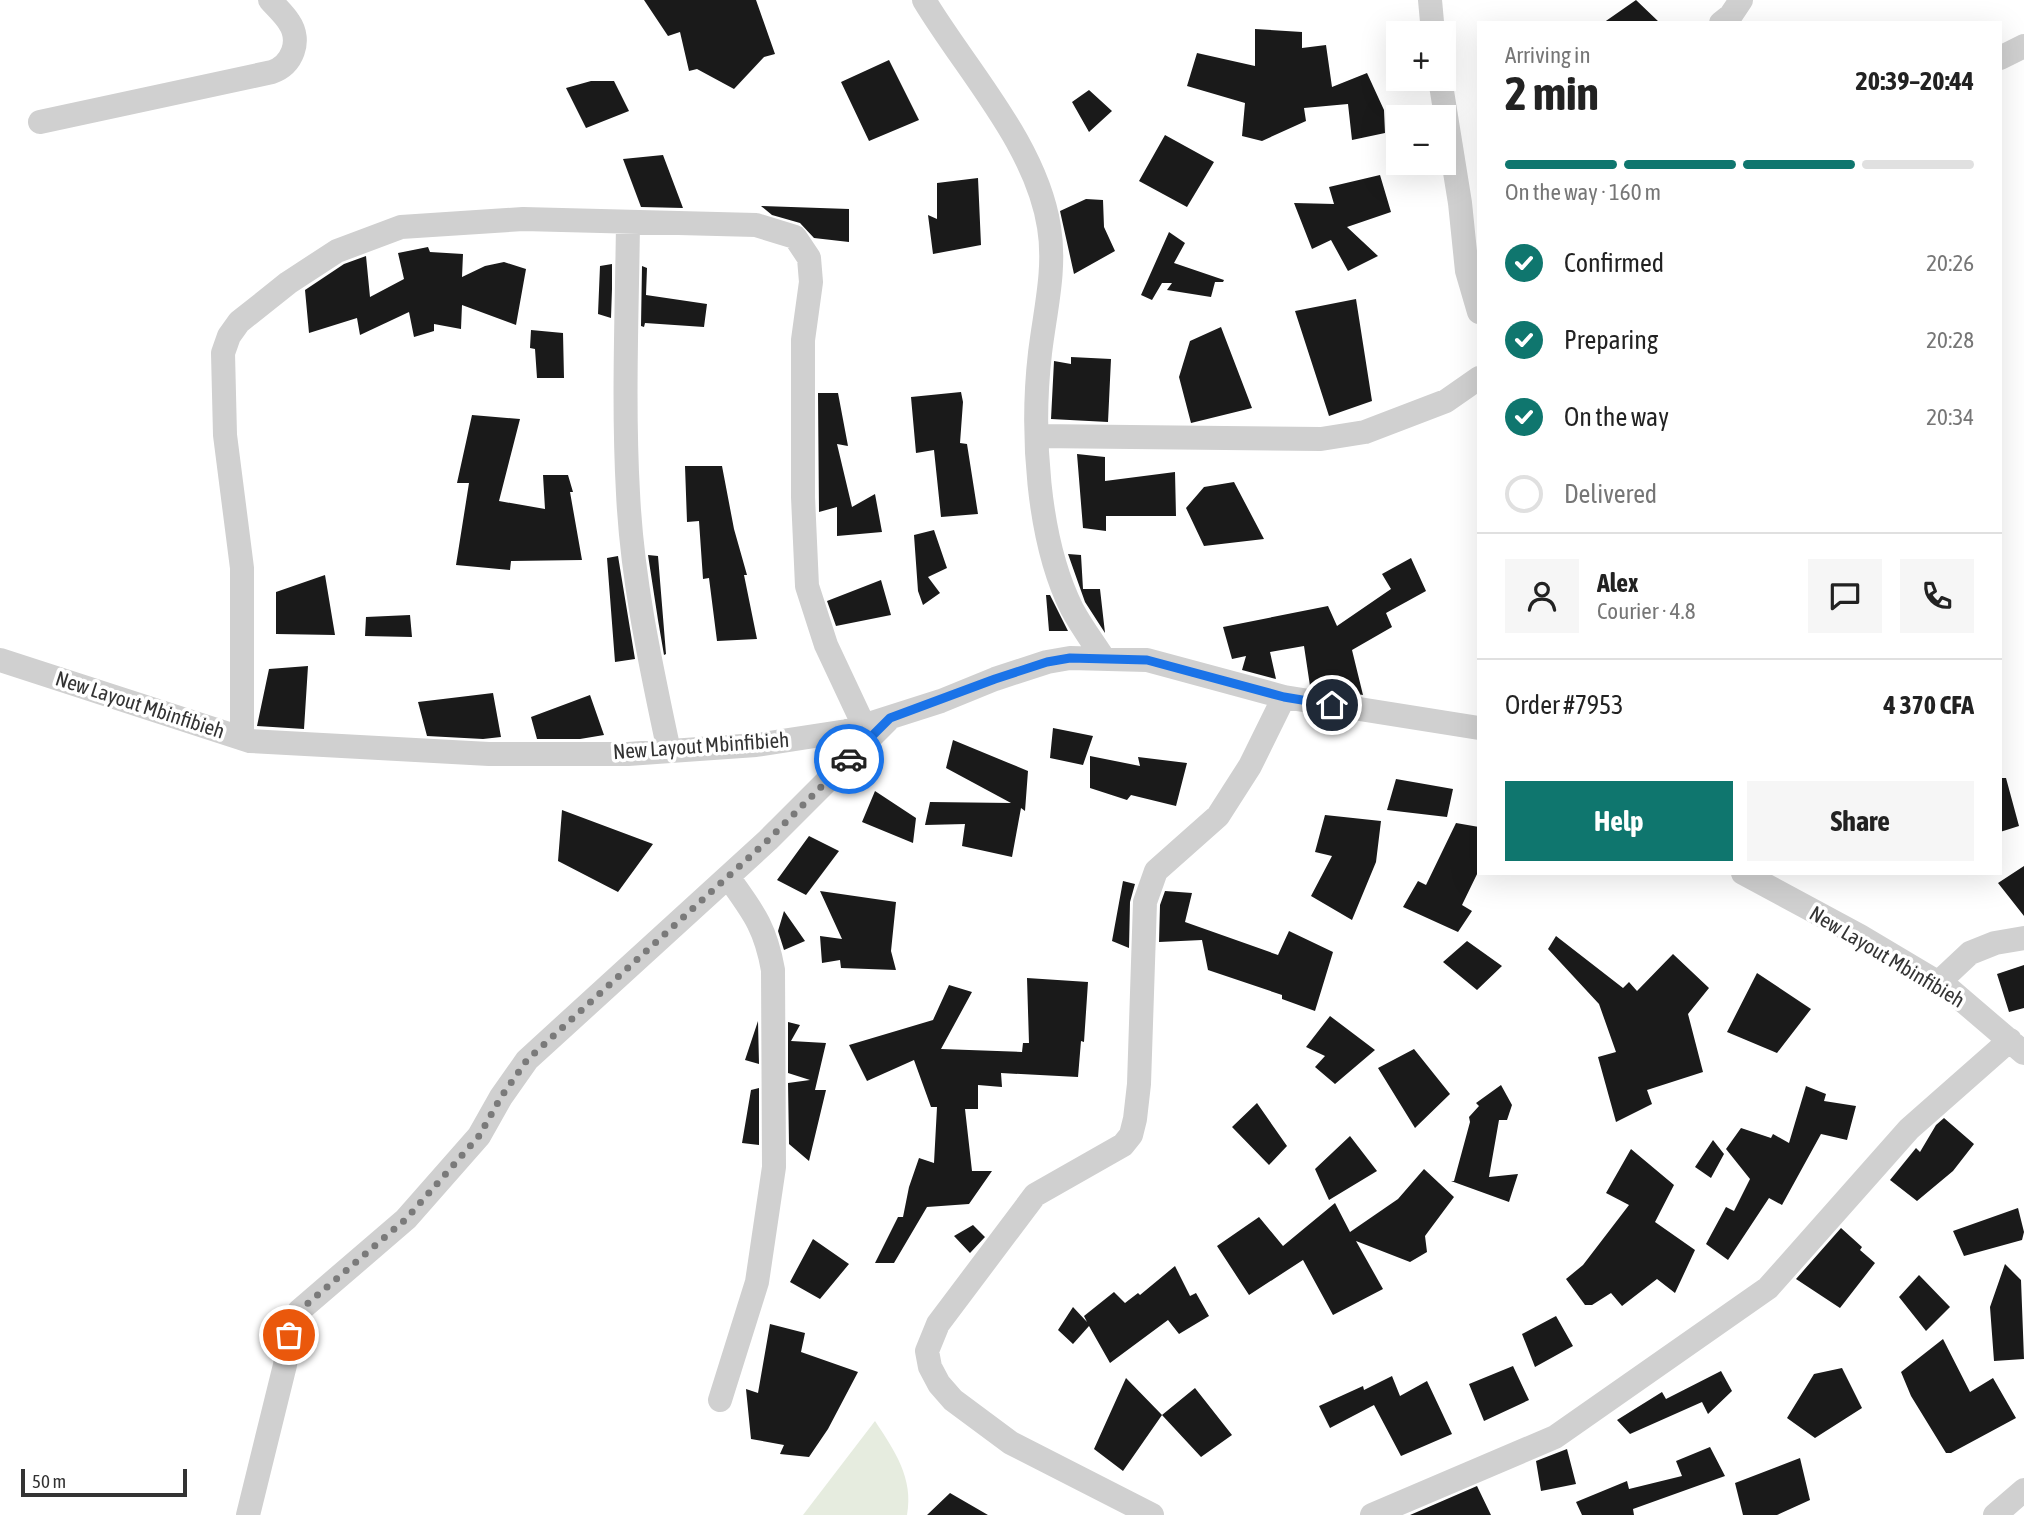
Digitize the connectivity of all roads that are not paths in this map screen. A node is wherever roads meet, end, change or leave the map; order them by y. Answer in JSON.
{"nodes":[{"id":1,"x":270,"y":0,"type":"edge"},
{"id":2,"x":924,"y":0,"type":"edge"},
{"id":3,"x":1430,"y":0,"type":"edge"},
{"id":4,"x":1741,"y":0,"type":"edge"},
{"id":5,"x":1432,"y":21,"type":"edge"},
{"id":6,"x":1724,"y":21,"type":"edge"},
{"id":7,"x":2024,"y":46,"type":"edge"},
{"id":8,"x":2002,"y":57,"type":"edge"},
{"id":9,"x":1442,"y":91,"type":"edge"},
{"id":10,"x":40,"y":122,"type":"dead end"},
{"id":11,"x":1477,"y":175,"type":"edge"},
{"id":12,"x":1460,"y":203,"type":"junction"},
{"id":13,"x":628,"y":222,"type":"junction"},
{"id":14,"x":1477,"y":306,"type":"edge"},
{"id":15,"x":1477,"y":379,"type":"edge"},
{"id":16,"x":1037,"y":436,"type":"junction"},
{"id":17,"x":1104,"y":659,"type":"junction"},
{"id":18,"x":0,"y":660,"type":"edge"},
{"id":19,"x":1284,"y":697,"type":"junction"},
{"id":20,"x":890,"y":718,"type":"junction"},
{"id":21,"x":864,"y":726,"type":"junction"},
{"id":22,"x":1477,"y":728,"type":"edge"},
{"id":23,"x":242,"y":738,"type":"junction"},
{"id":24,"x":668,"y":751,"type":"junction"},
{"id":25,"x":1747,"y":875,"type":"edge"},
{"id":26,"x":728,"y":877,"type":"junction"},
{"id":27,"x":2024,"y":938,"type":"edge"},
{"id":28,"x":1938,"y":983,"type":"junction"},
{"id":29,"x":2017,"y":1047,"type":"edge"},
{"id":30,"x":720,"y":1400,"type":"dead end"},
{"id":31,"x":2024,"y":1490,"type":"edge"},
{"id":32,"x":248,"y":1515,"type":"edge"},
{"id":33,"x":1152,"y":1515,"type":"edge"},
{"id":34,"x":1372,"y":1515,"type":"edge"},
{"id":35,"x":1995,"y":1515,"type":"edge"}],
"edges":[{"from":1,"to":10,"type":"street"},
{"from":2,"to":16,"type":"street"},
{"from":3,"to":5,"type":"street"},
{"from":4,"to":6,"type":"street"},
{"from":7,"to":8,"type":"street"},
{"from":9,"to":12,"type":"street"},
{"from":11,"to":12,"type":"street"},
{"from":12,"to":14,"type":"street"},
{"from":13,"to":21,"type":"street"},
{"from":13,"to":23,"type":"street"},
{"from":13,"to":24,"type":"street"},
{"from":15,"to":16,"type":"street"},
{"from":16,"to":17,"type":"street"},
{"from":17,"to":19,"type":"street","name":"New Layout Mbinfibieh"},
{"from":17,"to":20,"type":"street","name":"New Layout Mbinfibieh"},
{"from":18,"to":23,"type":"street","name":"New Layout Mbinfibieh"},
{"from":19,"to":22,"type":"street","name":"New Layout Mbinfibieh"},
{"from":19,"to":33,"type":"street"},
{"from":20,"to":21,"type":"street","name":"New Layout Mbinfibieh"},
{"from":20,"to":26,"type":"street"},
{"from":21,"to":24,"type":"street","name":"New Layout Mbinfibieh"},
{"from":23,"to":24,"type":"street","name":"New Layout Mbinfibieh"},
{"from":25,"to":28,"type":"street","name":"New Layout Mbinfibieh"},
{"from":26,"to":30,"type":"street"},
{"from":26,"to":32,"type":"street"},
{"from":27,"to":28,"type":"street"},
{"from":28,"to":29,"type":"street","name":"New Layout Mbinfibieh"},
{"from":29,"to":34,"type":"street"},
{"from":31,"to":35,"type":"street"}]}
